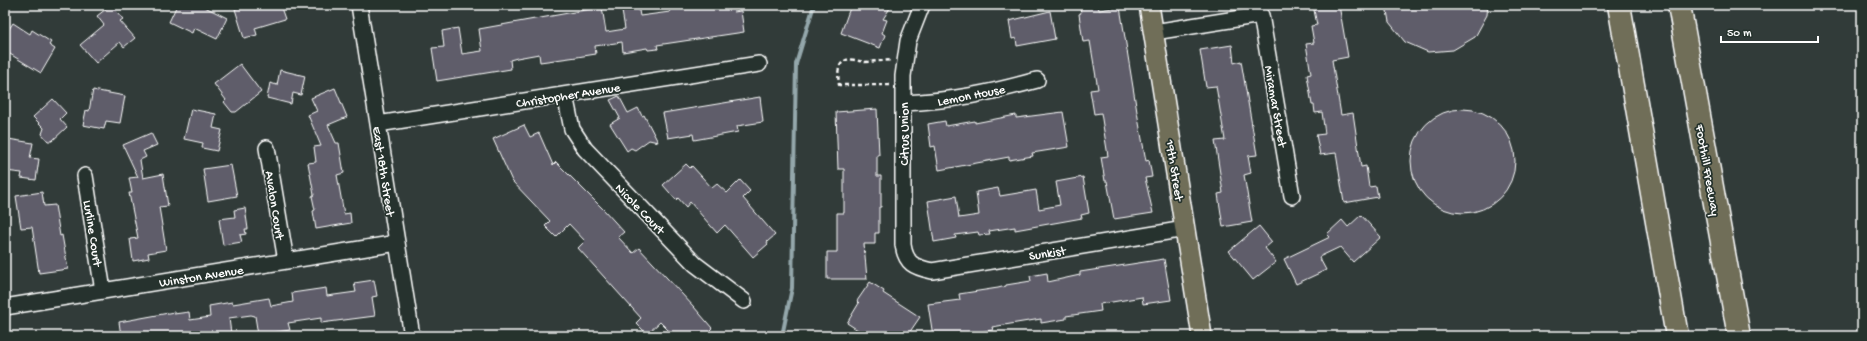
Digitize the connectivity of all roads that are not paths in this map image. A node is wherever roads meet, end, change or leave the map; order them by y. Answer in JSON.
{"nodes":[{"id":1,"x":359,"y":5,"type":"edge"},
{"id":2,"x":922,"y":5,"type":"edge"},
{"id":3,"x":1149,"y":5,"type":"edge"},
{"id":4,"x":1619,"y":5,"type":"edge"},
{"id":5,"x":1679,"y":5,"type":"edge"},
{"id":6,"x":1154,"y":32,"type":"junction"},
{"id":7,"x":759,"y":64,"type":"dead end"},
{"id":8,"x":1037,"y":80,"type":"dead end"},
{"id":9,"x":565,"y":95,"type":"junction"},
{"id":10,"x":903,"y":103,"type":"junction"},
{"id":11,"x":378,"y":124,"type":"junction"},
{"id":12,"x":267,"y":148,"type":"dead end"},
{"id":13,"x":84,"y":176,"type":"dead end"},
{"id":14,"x":1292,"y":196,"type":"dead end"},
{"id":15,"x":1185,"y":229,"type":"junction"},
{"id":16,"x":397,"y":243,"type":"junction"},
{"id":17,"x":286,"y":261,"type":"junction"},
{"id":18,"x":911,"y":264,"type":"joint"},
{"id":19,"x":103,"y":291,"type":"junction"},
{"id":20,"x":744,"y":301,"type":"dead end"},
{"id":21,"x":5,"y":307,"type":"edge"},
{"id":22,"x":412,"y":336,"type":"edge"},
{"id":23,"x":1202,"y":336,"type":"edge"},
{"id":24,"x":1677,"y":336,"type":"edge"},
{"id":25,"x":1739,"y":336,"type":"edge"}],
"edges":[{"from":1,"to":11,"type":"street","name":"East 18th Street"},
{"from":2,"to":10,"type":"street","name":"Citrus Union"},
{"from":3,"to":6,"type":"main road","name":"19th Street"},
{"from":4,"to":24,"type":"highway"},
{"from":5,"to":25,"type":"highway","name":"Foothill Freeway"},
{"from":6,"to":14,"type":"street","name":"Miramar Street"},
{"from":6,"to":15,"type":"main road","name":"19th Street"},
{"from":7,"to":9,"type":"street","name":"Christopher Avenue"},
{"from":8,"to":10,"type":"street","name":"Lemon House"},
{"from":9,"to":11,"type":"street","name":"Christopher Avenue"},
{"from":9,"to":20,"type":"street","name":"Nicole Court"},
{"from":10,"to":18,"type":"street","name":"Citrus Union"},
{"from":11,"to":16,"type":"street","name":"East 18th Street"},
{"from":12,"to":17,"type":"street","name":"Avalon Court"},
{"from":13,"to":19,"type":"street","name":"Lurline Court"},
{"from":15,"to":18,"type":"street","name":"Sunkist"},
{"from":15,"to":23,"type":"main road","name":"19th Street"},
{"from":16,"to":17,"type":"street","name":"Winston Avenue"},
{"from":16,"to":22,"type":"street","name":"East 18th Street"},
{"from":17,"to":19,"type":"street","name":"Winston Avenue"},
{"from":19,"to":21,"type":"street","name":"Winston Avenue"}]}
